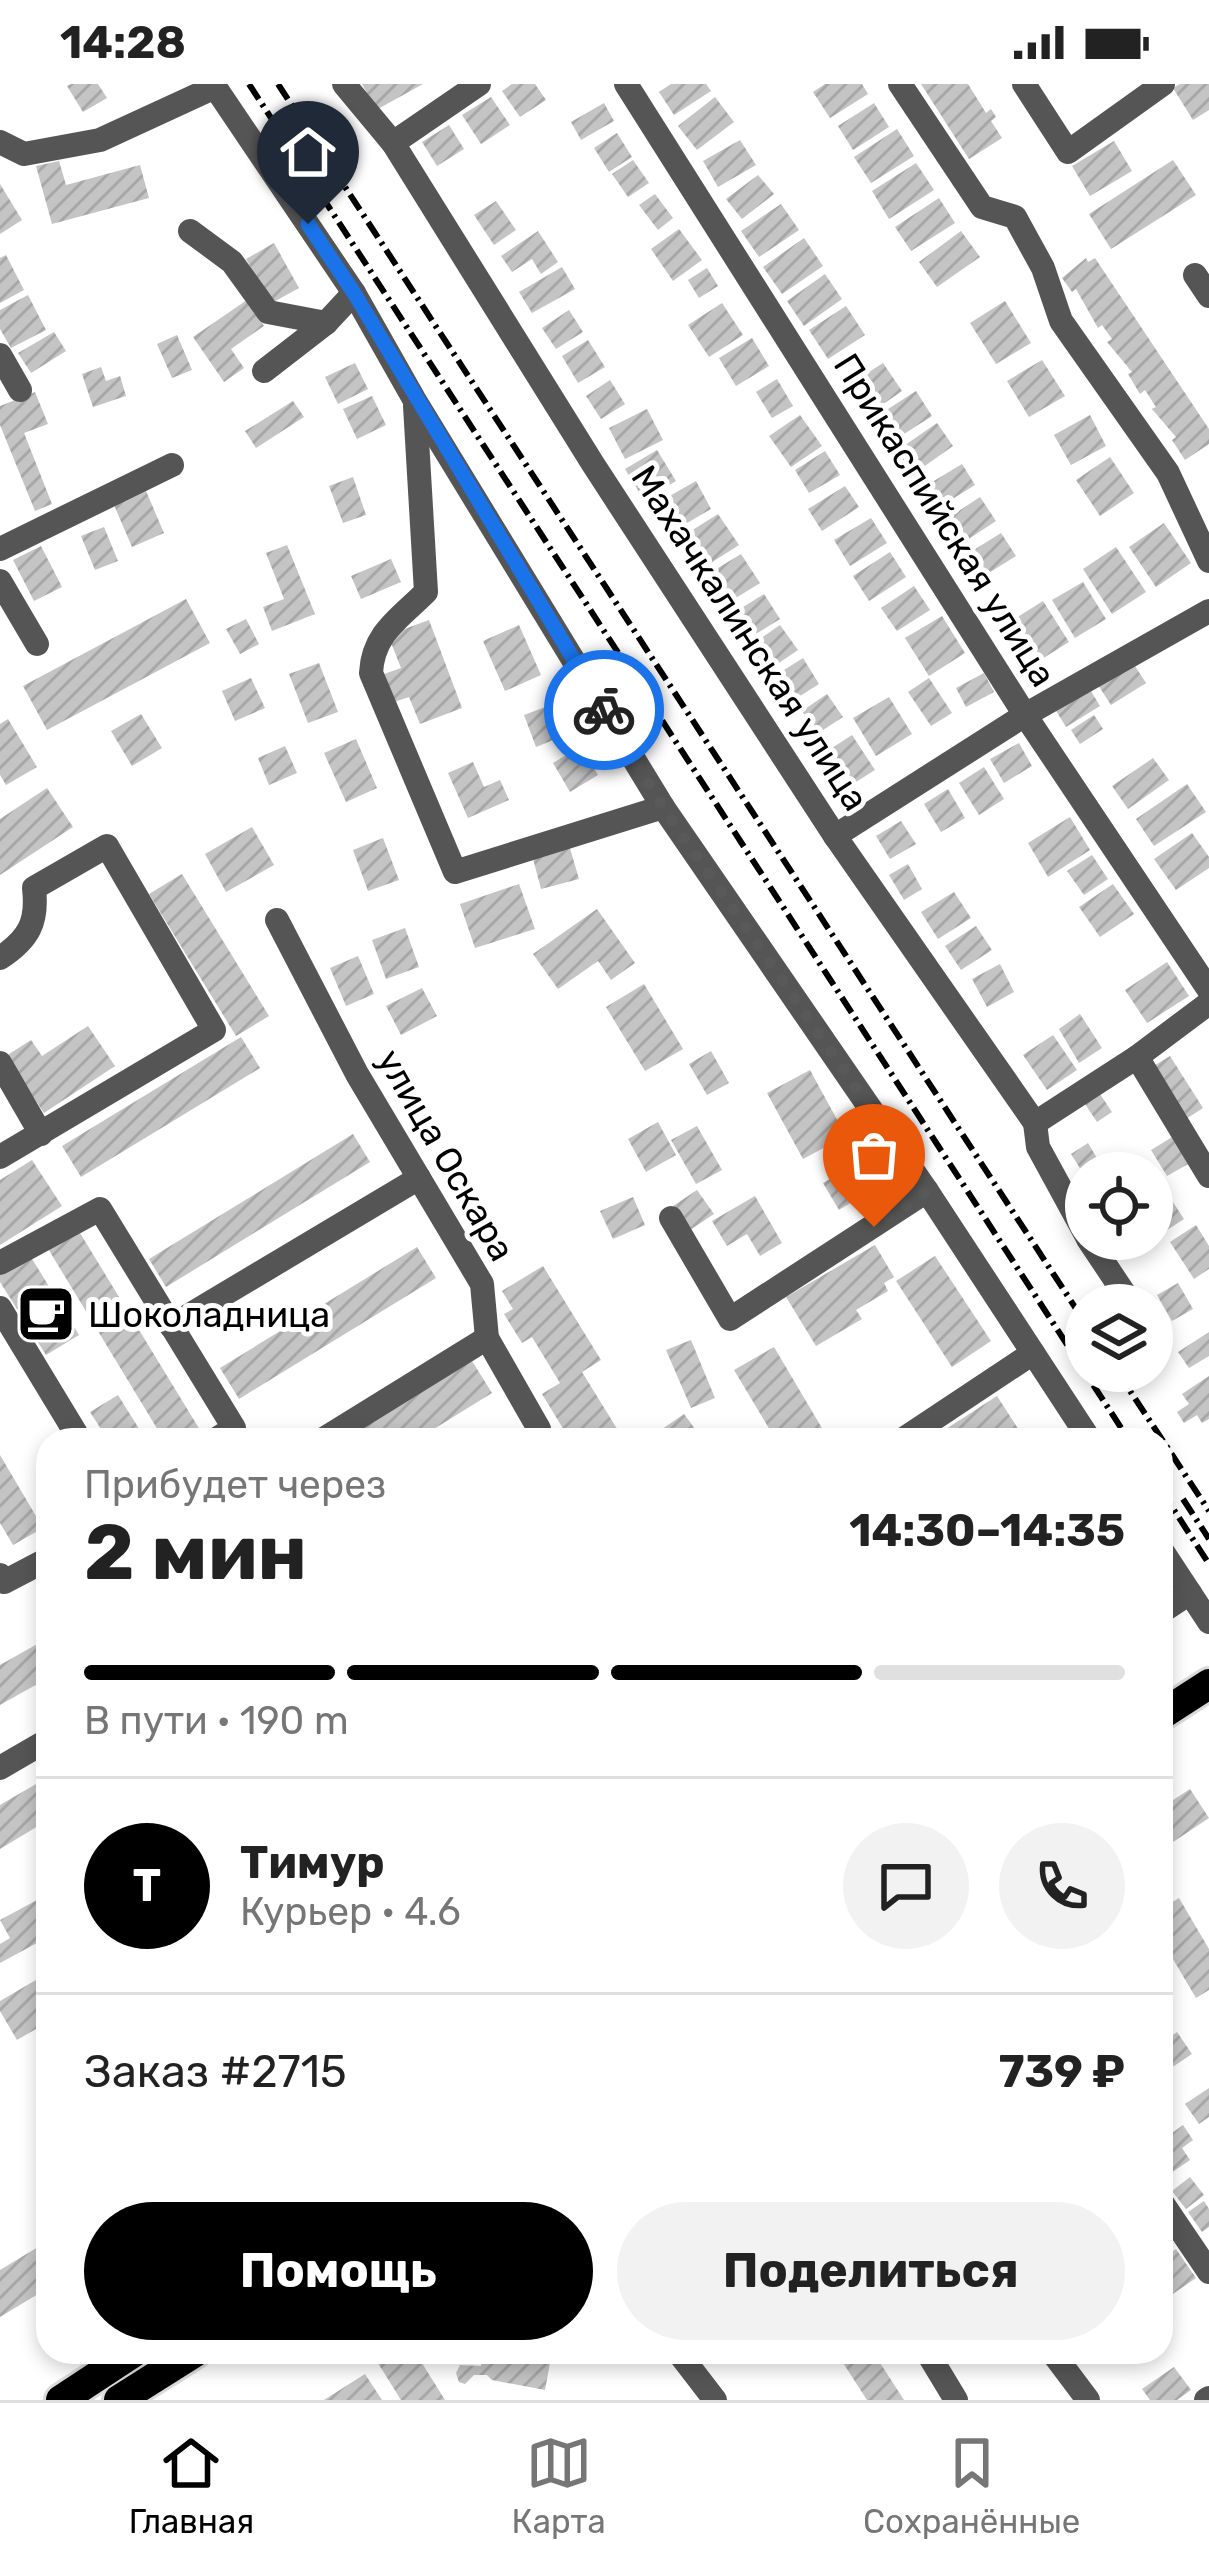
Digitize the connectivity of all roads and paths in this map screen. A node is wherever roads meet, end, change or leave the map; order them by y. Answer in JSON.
{"nodes":[{"id":1,"x":344,"y":84,"type":"edge"},
{"id":2,"x":479,"y":84,"type":"edge"},
{"id":3,"x":626,"y":84,"type":"edge"},
{"id":4,"x":901,"y":84,"type":"edge"},
{"id":5,"x":1024,"y":84,"type":"edge"},
{"id":6,"x":1163,"y":84,"type":"edge"},
{"id":7,"x":214,"y":86,"type":"edge"},
{"id":8,"x":0,"y":142,"type":"edge"},
{"id":9,"x":393,"y":143,"type":"junction"},
{"id":10,"x":190,"y":231,"type":"dead end"},
{"id":11,"x":354,"y":293,"type":"junction"},
{"id":12,"x":326,"y":323,"type":"junction"},
{"id":13,"x":0,"y":355,"type":"edge"},
{"id":14,"x":264,"y":370,"type":"dead end"},
{"id":15,"x":20,"y":390,"type":"dead end"},
{"id":16,"x":414,"y":398,"type":"junction"},
{"id":17,"x":172,"y":465,"type":"dead end"},
{"id":18,"x":0,"y":549,"type":"edge"},
{"id":19,"x":1209,"y":561,"type":"edge"},
{"id":20,"x":0,"y":580,"type":"edge"},
{"id":21,"x":1209,"y":610,"type":"edge"},
{"id":22,"x":37,"y":644,"type":"dead end"},
{"id":23,"x":1025,"y":715,"type":"junction"},
{"id":24,"x":663,"y":807,"type":"junction"},
{"id":25,"x":836,"y":836,"type":"junction"},
{"id":26,"x":277,"y":920,"type":"dead end"},
{"id":27,"x":0,"y":958,"type":"edge"},
{"id":28,"x":1209,"y":990,"type":"edge"},
{"id":29,"x":1209,"y":1003,"type":"edge"},
{"id":30,"x":1137,"y":1057,"type":"junction"},
{"id":31,"x":0,"y":1064,"type":"edge"},
{"id":32,"x":1035,"y":1123,"type":"junction"},
{"id":33,"x":41,"y":1134,"type":"junction"},
{"id":34,"x":0,"y":1156,"type":"edge"},
{"id":35,"x":1209,"y":1176,"type":"edge"},
{"id":36,"x":419,"y":1178,"type":"junction"},
{"id":37,"x":927,"y":1191,"type":"junction"},
{"id":38,"x":1065,"y":1197,"type":"edge"},
{"id":39,"x":671,"y":1218,"type":"dead end"},
{"id":40,"x":0,"y":1263,"type":"edge"},
{"id":41,"x":0,"y":1308,"type":"edge"},
{"id":42,"x":171,"y":1326,"type":"junction"},
{"id":43,"x":487,"y":1338,"type":"junction"},
{"id":44,"x":1033,"y":1352,"type":"junction"},
{"id":45,"x":73,"y":1428,"type":"edge"},
{"id":46,"x":234,"y":1428,"type":"edge"},
{"id":47,"x":341,"y":1428,"type":"edge"},
{"id":48,"x":538,"y":1428,"type":"edge"},
{"id":49,"x":920,"y":1428,"type":"edge"},
{"id":50,"x":1082,"y":1428,"type":"edge"},
{"id":51,"x":36,"y":1565,"type":"edge"},
{"id":52,"x":1173,"y":1567,"type":"edge"},
{"id":53,"x":1,"y":1582,"type":"edge"},
{"id":54,"x":1190,"y":1593,"type":"junction"},
{"id":55,"x":1173,"y":1604,"type":"edge"},
{"id":56,"x":1209,"y":1622,"type":"edge"},
{"id":57,"x":1209,"y":1684,"type":"edge"},
{"id":58,"x":1173,"y":1707,"type":"edge"},
{"id":59,"x":36,"y":1746,"type":"edge"},
{"id":60,"x":0,"y":1768,"type":"edge"},
{"id":61,"x":1173,"y":2219,"type":"edge"},
{"id":62,"x":1209,"y":2272,"type":"edge"},
{"id":63,"x":116,"y":2364,"type":"edge"},
{"id":64,"x":176,"y":2364,"type":"edge"},
{"id":65,"x":690,"y":2364,"type":"edge"},
{"id":66,"x":934,"y":2364,"type":"edge"},
{"id":67,"x":1061,"y":2364,"type":"edge"},
{"id":68,"x":711,"y":2395,"type":"edge"},
{"id":69,"x":61,"y":2400,"type":"edge"},
{"id":70,"x":119,"y":2400,"type":"edge"},
{"id":71,"x":956,"y":2400,"type":"edge"},
{"id":72,"x":1088,"y":2400,"type":"edge"}],
"edges":[{"from":1,"to":9,"type":"street","name":"Махачкалинская улица"},
{"from":2,"to":9,"type":"street"},
{"from":3,"to":23,"type":"street","name":"Прикаспийская улица"},
{"from":4,"to":19,"type":"street"},
{"from":5,"to":6,"type":"street"},
{"from":7,"to":8,"type":"street"},
{"from":7,"to":11,"type":"street"},
{"from":9,"to":25,"type":"street","name":"Махачкалинская улица"},
{"from":10,"to":12,"type":"street"},
{"from":11,"to":12,"type":"street"},
{"from":11,"to":16,"type":"street"},
{"from":12,"to":14,"type":"street"},
{"from":13,"to":15,"type":"street"},
{"from":16,"to":24,"type":"street"},
{"from":16,"to":24,"type":"street"},
{"from":17,"to":18,"type":"street"},
{"from":20,"to":22,"type":"street"},
{"from":21,"to":23,"type":"street"},
{"from":23,"to":25,"type":"street"},
{"from":23,"to":28,"type":"street","name":"Прикаспийская улица"},
{"from":24,"to":37,"type":"street"},
{"from":25,"to":32,"type":"street","name":"Махачкалинская улица"},
{"from":26,"to":36,"type":"street","name":"улица Оскара"},
{"from":27,"to":33,"type":"street"},
{"from":29,"to":30,"type":"street"},
{"from":30,"to":32,"type":"street"},
{"from":30,"to":35,"type":"street"},
{"from":31,"to":33,"type":"street"},
{"from":32,"to":38,"type":"street","name":"Махачкалинская улица"},
{"from":33,"to":34,"type":"street"},
{"from":36,"to":42,"type":"street"},
{"from":36,"to":43,"type":"street","name":"улица Оскара"},
{"from":37,"to":39,"type":"street"},
{"from":37,"to":44,"type":"street"},
{"from":40,"to":42,"type":"street"},
{"from":41,"to":45,"type":"street"},
{"from":42,"to":46,"type":"street"},
{"from":43,"to":47,"type":"street"},
{"from":43,"to":48,"type":"street","name":"улица Оскара"},
{"from":44,"to":49,"type":"street"},
{"from":44,"to":50,"type":"street"},
{"from":51,"to":53,"type":"street"},
{"from":52,"to":54,"type":"street"},
{"from":54,"to":55,"type":"street"},
{"from":54,"to":56,"type":"street"},
{"from":57,"to":58,"type":"main road"},
{"from":59,"to":60,"type":"street"},
{"from":61,"to":62,"type":"street"},
{"from":63,"to":69,"type":"main road"},
{"from":64,"to":70,"type":"main road"},
{"from":65,"to":68,"type":"street"},
{"from":66,"to":71,"type":"street"},
{"from":67,"to":72,"type":"street"}]}
